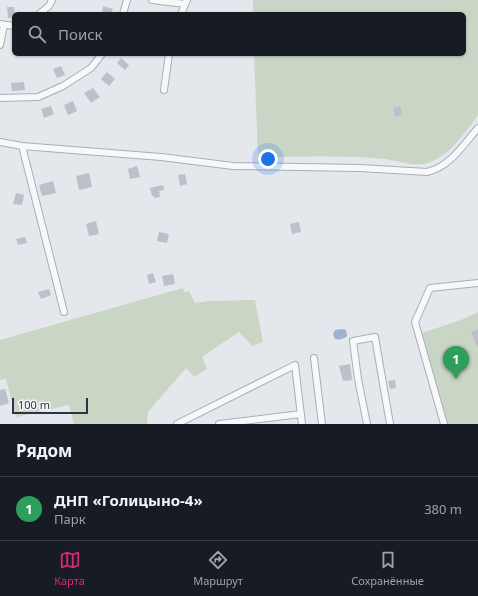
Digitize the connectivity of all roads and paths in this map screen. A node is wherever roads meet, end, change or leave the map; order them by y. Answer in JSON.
{"nodes":[{"id":1,"x":52,"y":0,"type":"edge"},
{"id":2,"x":127,"y":0,"type":"edge"},
{"id":3,"x":152,"y":0,"type":"edge"},
{"id":4,"x":186,"y":2,"type":"edge"},
{"id":5,"x":42,"y":12,"type":"edge"},
{"id":6,"x":124,"y":12,"type":"edge"},
{"id":7,"x":182,"y":12,"type":"edge"},
{"id":8,"x":2,"y":25,"type":"edge"},
{"id":9,"x":12,"y":26,"type":"edge"},
{"id":10,"x":0,"y":45,"type":"edge"},
{"id":11,"x":100,"y":56,"type":"edge"},
{"id":12,"x":169,"y":56,"type":"edge"},
{"id":13,"x":164,"y":90,"type":"dead end"},
{"id":14,"x":0,"y":98,"type":"edge"},
{"id":15,"x":478,"y":128,"type":"edge"},
{"id":16,"x":0,"y":142,"type":"edge"},
{"id":17,"x":22,"y":146,"type":"junction"},
{"id":18,"x":478,"y":283,"type":"edge"},
{"id":19,"x":64,"y":312,"type":"dead end"},
{"id":20,"x":314,"y":358,"type":"dead end"},
{"id":21,"x":301,"y":414,"type":"junction"},
{"id":22,"x":177,"y":424,"type":"edge"},
{"id":23,"x":220,"y":424,"type":"edge"},
{"id":24,"x":302,"y":424,"type":"edge"},
{"id":25,"x":322,"y":424,"type":"edge"},
{"id":26,"x":367,"y":424,"type":"edge"},
{"id":27,"x":390,"y":424,"type":"edge"},
{"id":28,"x":444,"y":424,"type":"edge"}],
"edges":[{"from":1,"to":5,"type":"street"},
{"from":2,"to":6,"type":"street"},
{"from":3,"to":4,"type":"street"},
{"from":4,"to":7,"type":"street"},
{"from":8,"to":9,"type":"street"},
{"from":8,"to":10,"type":"street"},
{"from":11,"to":14,"type":"street"},
{"from":12,"to":13,"type":"street"},
{"from":15,"to":17,"type":"street"},
{"from":16,"to":17,"type":"street"},
{"from":17,"to":19,"type":"street"},
{"from":18,"to":28,"type":"street"},
{"from":20,"to":25,"type":"street"},
{"from":21,"to":22,"type":"street"},
{"from":21,"to":23,"type":"street"},
{"from":21,"to":24,"type":"street"},
{"from":26,"to":27,"type":"street"}]}
